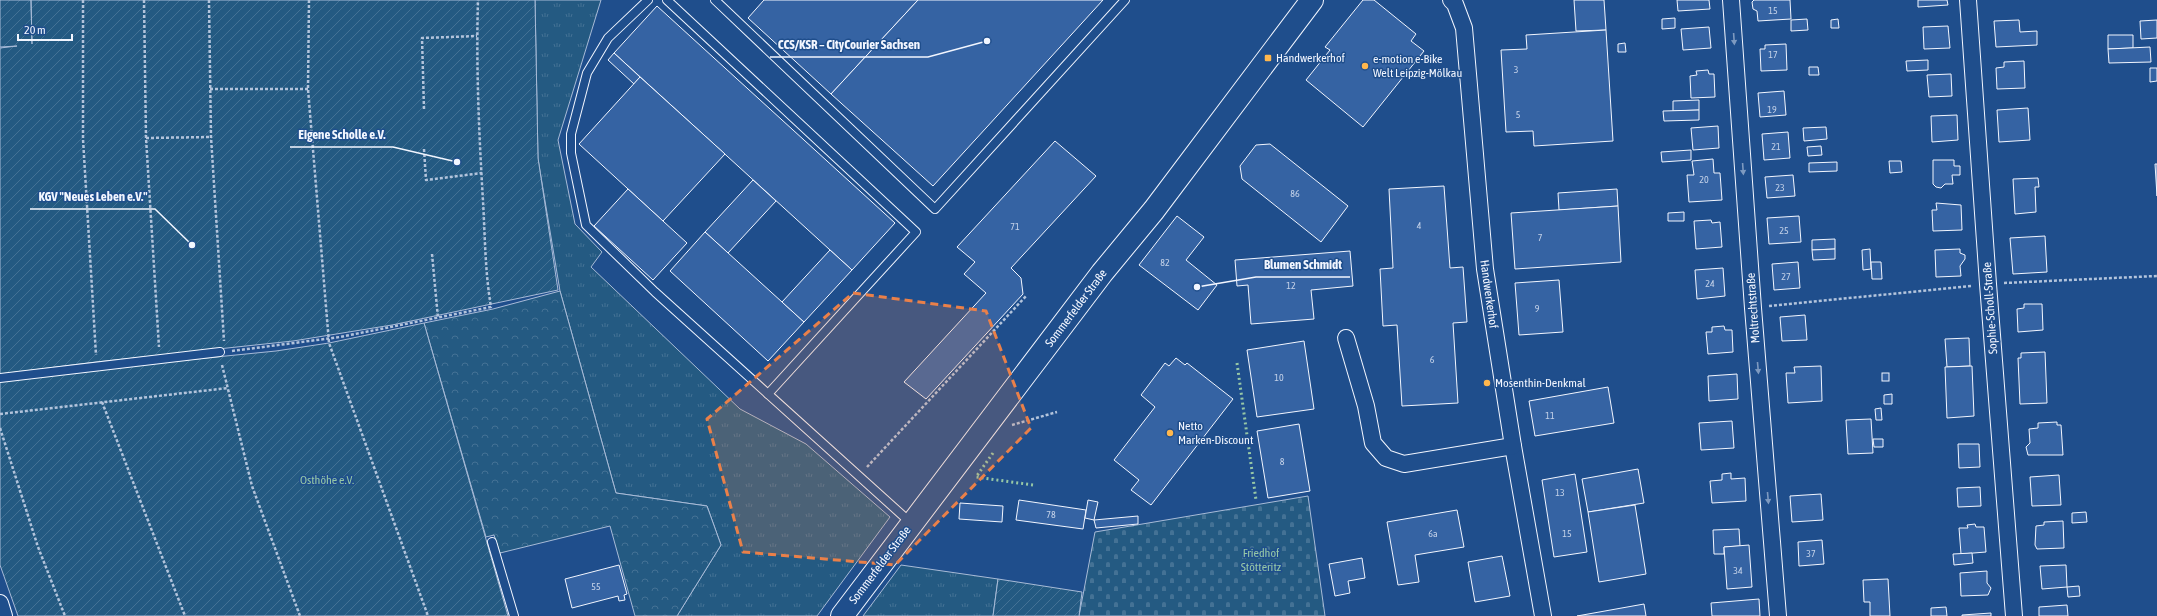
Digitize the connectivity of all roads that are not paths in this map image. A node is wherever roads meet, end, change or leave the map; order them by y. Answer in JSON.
{"nodes":[{"id":1,"x":648,"y":0,"type":"edge"},
{"id":2,"x":667,"y":0,"type":"edge"},
{"id":3,"x":715,"y":0,"type":"edge"},
{"id":4,"x":1125,"y":0,"type":"edge"},
{"id":5,"x":1312,"y":0,"type":"edge"},
{"id":6,"x":1451,"y":0,"type":"edge"},
{"id":7,"x":1731,"y":0,"type":"edge"},
{"id":8,"x":1968,"y":0,"type":"edge"},
{"id":9,"x":1346,"y":338,"type":"dead end"},
{"id":10,"x":220,"y":352,"type":"road end"},
{"id":11,"x":0,"y":378,"type":"edge"},
{"id":12,"x":768,"y":394,"type":"junction"},
{"id":13,"x":1513,"y":446,"type":"junction"},
{"id":14,"x":911,"y":523,"type":"junction"},
{"id":15,"x":492,"y":542,"type":"dead end"},
{"id":16,"x":0,"y":603,"type":"edge"},
{"id":17,"x":4,"y":616,"type":"edge"},
{"id":18,"x":514,"y":616,"type":"edge"},
{"id":19,"x":842,"y":616,"type":"edge"},
{"id":20,"x":1543,"y":616,"type":"edge"},
{"id":21,"x":1778,"y":616,"type":"edge"},
{"id":22,"x":2014,"y":616,"type":"edge"}],
"edges":[{"from":1,"to":12,"type":"lane"},
{"from":2,"to":12,"type":"lane"},
{"from":3,"to":4,"type":"lane"},
{"from":5,"to":14,"type":"main road","name":"Sommerfelder Straße"},
{"from":6,"to":13,"type":"street","name":"Handwerkerhof"},
{"from":7,"to":21,"type":"street","name":"Moltrechtstraße","one_way":true},
{"from":8,"to":22,"type":"street","name":"Sophie-Scholl-Straße"},
{"from":9,"to":13,"type":"street"},
{"from":10,"to":11,"type":"lane"},
{"from":12,"to":14,"type":"lane"},
{"from":13,"to":20,"type":"street","name":"Handwerkerhof"},
{"from":14,"to":19,"type":"main road","name":"Sommerfelder Straße"},
{"from":15,"to":18,"type":"lane"},
{"from":16,"to":17,"type":"street"}]}
